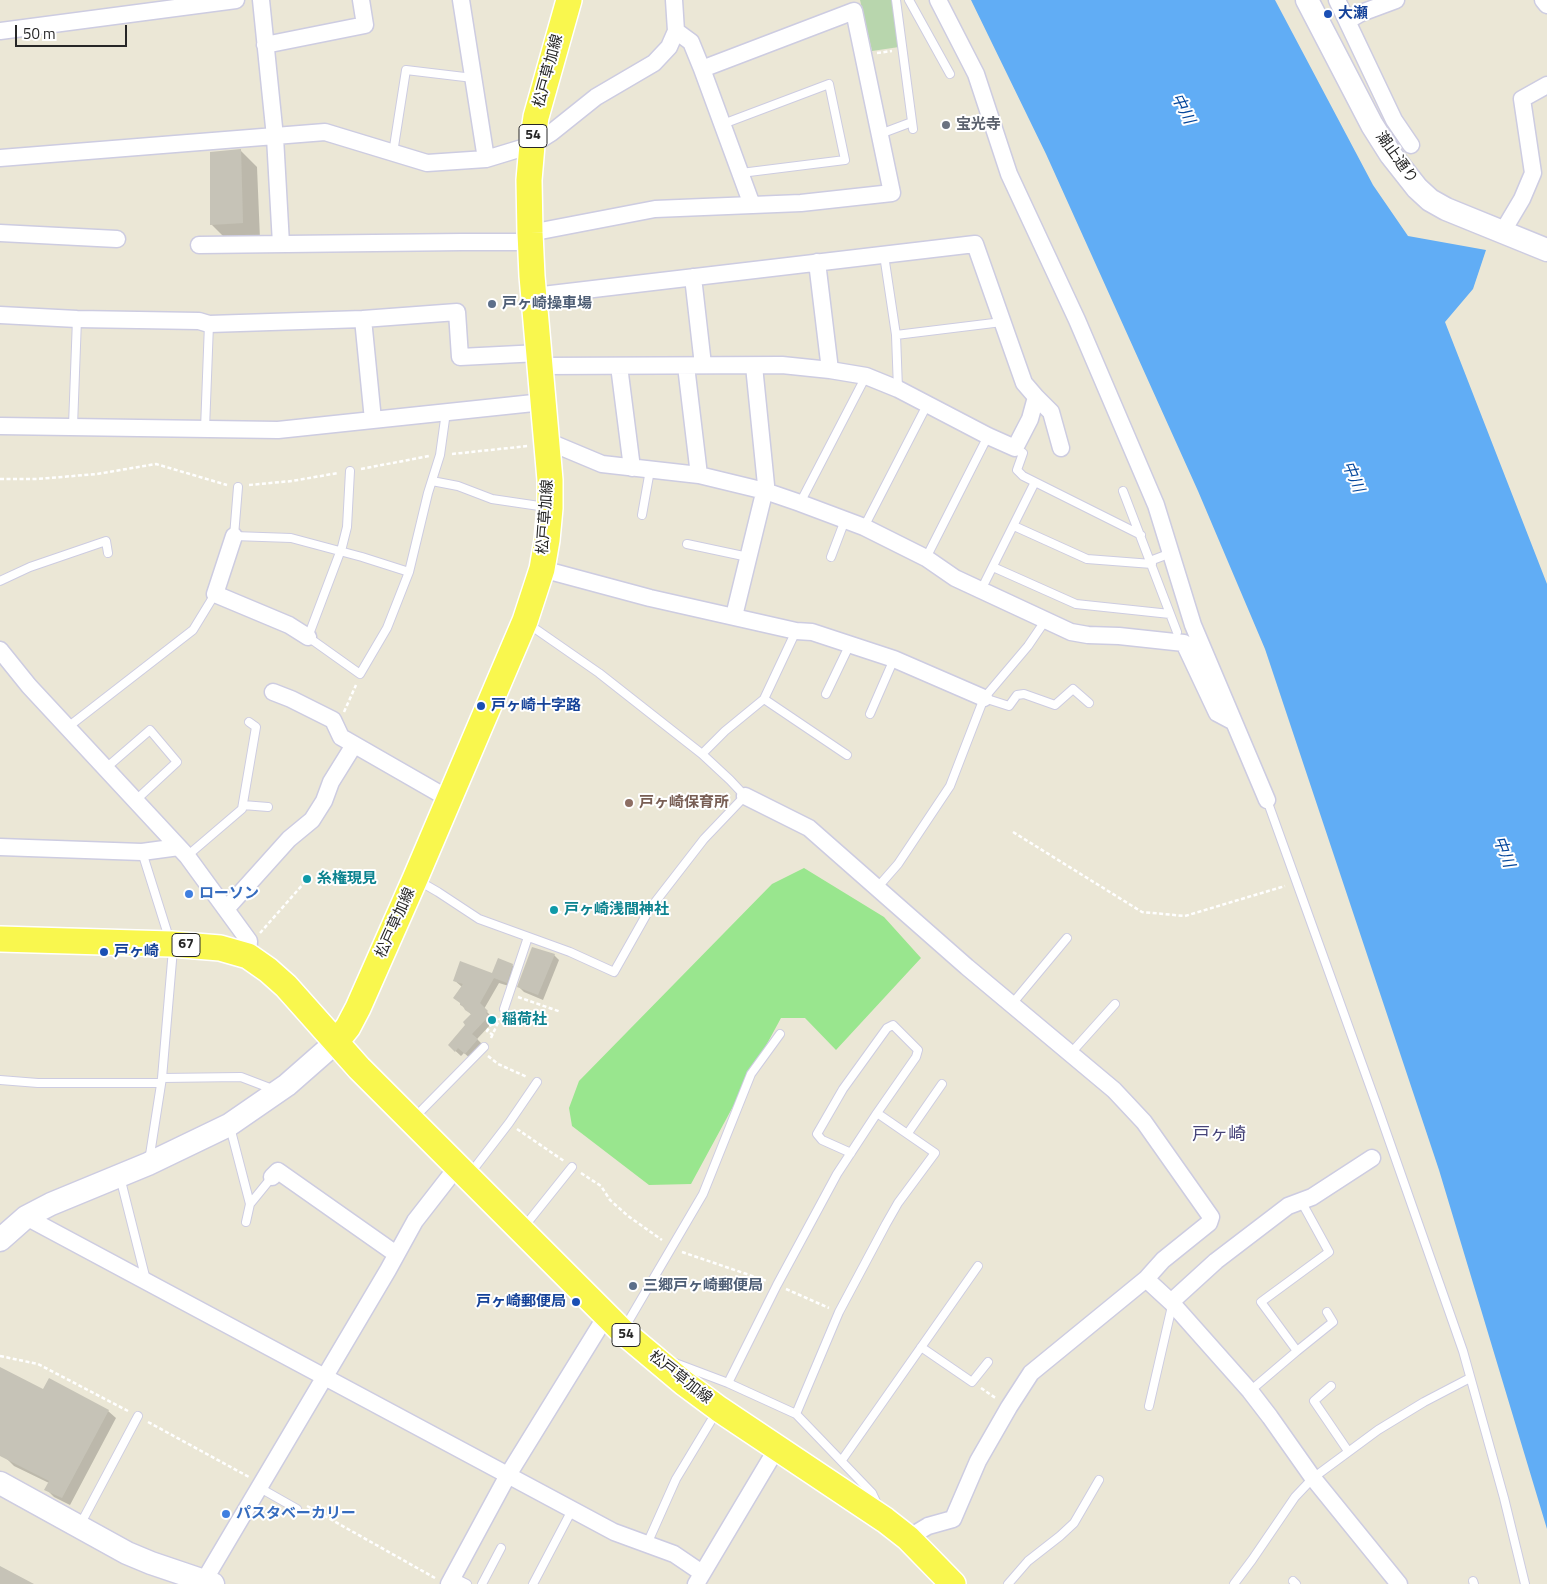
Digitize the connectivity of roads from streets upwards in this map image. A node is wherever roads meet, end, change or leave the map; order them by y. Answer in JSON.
{"nodes":[{"id":1,"x":236,"y":0,"type":"edge"},
{"id":2,"x":261,"y":0,"type":"edge"},
{"id":3,"x":361,"y":0,"type":"edge"},
{"id":4,"x":461,"y":0,"type":"edge"},
{"id":5,"x":569,"y":0,"type":"edge"},
{"id":6,"x":674,"y":0,"type":"edge"},
{"id":7,"x":938,"y":0,"type":"edge"},
{"id":8,"x":1307,"y":0,"type":"edge"},
{"id":9,"x":1337,"y":0,"type":"edge"},
{"id":10,"x":1396,"y":0,"type":"edge"},
{"id":11,"x":1543,"y":0,"type":"edge"},
{"id":12,"x":1547,"y":5,"type":"edge"},
{"id":13,"x":1355,"y":11,"type":"edge"},
{"id":14,"x":0,"y":31,"type":"edge"},
{"id":15,"x":676,"y":31,"type":"junction"},
{"id":16,"x":265,"y":44,"type":"junction"},
{"id":17,"x":702,"y":69,"type":"junction"},
{"id":18,"x":1547,"y":85,"type":"edge"},
{"id":19,"x":275,"y":137,"type":"junction"},
{"id":20,"x":532,"y":145,"type":"junction"},
{"id":21,"x":1411,"y":145,"type":"dead end"},
{"id":22,"x":0,"y":158,"type":"edge"},
{"id":23,"x":486,"y":159,"type":"junction"},
{"id":24,"x":752,"y":205,"type":"junction"},
{"id":25,"x":1503,"y":231,"type":"junction"},
{"id":26,"x":0,"y":233,"type":"edge"},
{"id":27,"x":530,"y":238,"type":"junction"},
{"id":28,"x":118,"y":239,"type":"dead end"},
{"id":29,"x":281,"y":244,"type":"junction"},
{"id":30,"x":199,"y":245,"type":"dead end"},
{"id":31,"x":1547,"y":250,"type":"edge"},
{"id":32,"x":817,"y":262,"type":"junction"},
{"id":33,"x":693,"y":277,"type":"junction"},
{"id":34,"x":534,"y":296,"type":"junction"},
{"id":35,"x":0,"y":315,"type":"edge"},
{"id":36,"x":362,"y":319,"type":"junction"},
{"id":37,"x":539,"y":359,"type":"junction"},
{"id":38,"x":703,"y":365,"type":"junction"},
{"id":39,"x":619,"y":366,"type":"junction"},
{"id":40,"x":686,"y":366,"type":"junction"},
{"id":41,"x":754,"y":366,"type":"junction"},
{"id":42,"x":830,"y":370,"type":"junction"},
{"id":43,"x":1036,"y":397,"type":"junction"},
{"id":44,"x":543,"y":402,"type":"junction"},
{"id":45,"x":373,"y":420,"type":"junction"},
{"id":46,"x":0,"y":426,"type":"edge"},
{"id":47,"x":547,"y":442,"type":"junction"},
{"id":48,"x":1061,"y":448,"type":"dead end"},
{"id":49,"x":632,"y":468,"type":"junction"},
{"id":50,"x":699,"y":475,"type":"junction"},
{"id":51,"x":765,"y":491,"type":"junction"},
{"id":52,"x":234,"y":536,"type":"road end"},
{"id":53,"x":542,"y":569,"type":"junction"},
{"id":54,"x":734,"y":616,"type":"junction"},
{"id":55,"x":308,"y":636,"type":"road end"},
{"id":56,"x":0,"y":652,"type":"edge"},
{"id":57,"x":273,"y":692,"type":"dead end"},
{"id":58,"x":984,"y":698,"type":"road end"},
{"id":59,"x":1234,"y":722,"type":"junction"},
{"id":60,"x":354,"y":745,"type":"junction"},
{"id":61,"x":745,"y":796,"type":"road end"},
{"id":62,"x":449,"y":799,"type":"junction"},
{"id":63,"x":1267,"y":800,"type":"road end"},
{"id":64,"x":0,"y":847,"type":"edge"},
{"id":65,"x":183,"y":852,"type":"junction"},
{"id":66,"x":227,"y":908,"type":"junction"},
{"id":67,"x":0,"y":938,"type":"edge"},
{"id":68,"x":248,"y":951,"type":"junction"},
{"id":69,"x":336,"y":1042,"type":"junction"},
{"id":70,"x":1372,"y":1158,"type":"dead end"},
{"id":71,"x":462,"y":1172,"type":"junction"},
{"id":72,"x":272,"y":1177,"type":"road end"},
{"id":73,"x":26,"y":1217,"type":"junction"},
{"id":74,"x":0,"y":1240,"type":"edge"},
{"id":75,"x":396,"y":1254,"type":"junction"},
{"id":76,"x":1146,"y":1279,"type":"junction"},
{"id":77,"x":1172,"y":1303,"type":"junction"},
{"id":78,"x":614,"y":1324,"type":"junction"},
{"id":79,"x":324,"y":1377,"type":"junction"},
{"id":80,"x":777,"y":1448,"type":"junction"},
{"id":81,"x":508,"y":1475,"type":"junction"},
{"id":82,"x":0,"y":1483,"type":"edge"},
{"id":83,"x":908,"y":1538,"type":"junction"},
{"id":84,"x":699,"y":1579,"type":"edge"},
{"id":85,"x":452,"y":1581,"type":"edge"},
{"id":86,"x":207,"y":1583,"type":"edge"},
{"id":87,"x":953,"y":1584,"type":"edge"},
{"id":88,"x":1399,"y":1584,"type":"edge"}],
"edges":[{"from":1,"to":14,"type":"street"},
{"from":2,"to":16,"type":"street"},
{"from":3,"to":16,"type":"street"},
{"from":4,"to":23,"type":"street"},
{"from":5,"to":20,"type":"main road","name":"松戸草加線","number":"54"},
{"from":6,"to":15,"type":"street"},
{"from":7,"to":59,"type":"street"},
{"from":8,"to":25,"type":"street","name":"潮止通り"},
{"from":9,"to":13,"type":"street"},
{"from":10,"to":13,"type":"street"},
{"from":11,"to":12,"type":"street"},
{"from":13,"to":21,"type":"street"},
{"from":15,"to":17,"type":"street"},
{"from":15,"to":20,"type":"street"},
{"from":16,"to":19,"type":"street"},
{"from":17,"to":24,"type":"street"},
{"from":17,"to":24,"type":"street"},
{"from":18,"to":25,"type":"street"},
{"from":19,"to":22,"type":"street"},
{"from":19,"to":23,"type":"street"},
{"from":19,"to":29,"type":"street"},
{"from":20,"to":23,"type":"street"},
{"from":20,"to":27,"type":"main road","name":"松戸草加線","number":"54"},
{"from":24,"to":27,"type":"street"},
{"from":25,"to":31,"type":"street","name":"潮止通り"},
{"from":26,"to":28,"type":"street"},
{"from":27,"to":29,"type":"street"},
{"from":27,"to":34,"type":"main road","name":"松戸草加線","number":"54"},
{"from":29,"to":30,"type":"street"},
{"from":32,"to":33,"type":"street"},
{"from":32,"to":42,"type":"street"},
{"from":32,"to":43,"type":"street"},
{"from":33,"to":34,"type":"street"},
{"from":33,"to":38,"type":"street"},
{"from":34,"to":37,"type":"main road","name":"松戸草加線","number":"54"},
{"from":35,"to":36,"type":"street"},
{"from":36,"to":37,"type":"street"},
{"from":36,"to":45,"type":"street"},
{"from":37,"to":39,"type":"street"},
{"from":37,"to":44,"type":"main road","name":"松戸草加線","number":"54"},
{"from":38,"to":40,"type":"street"},
{"from":38,"to":41,"type":"street"},
{"from":39,"to":40,"type":"street"},
{"from":39,"to":49,"type":"street"},
{"from":40,"to":50,"type":"street"},
{"from":41,"to":42,"type":"street"},
{"from":41,"to":51,"type":"street"},
{"from":42,"to":43,"type":"street"},
{"from":43,"to":48,"type":"street"},
{"from":44,"to":45,"type":"street"},
{"from":44,"to":47,"type":"main road","name":"松戸草加線","number":"54"},
{"from":45,"to":46,"type":"street"},
{"from":47,"to":49,"type":"street"},
{"from":47,"to":53,"type":"main road","name":"松戸草加線","number":"54"},
{"from":49,"to":50,"type":"street"},
{"from":50,"to":51,"type":"street"},
{"from":51,"to":54,"type":"street"},
{"from":51,"to":59,"type":"street"},
{"from":52,"to":55,"type":"street"},
{"from":53,"to":54,"type":"street"},
{"from":53,"to":62,"type":"main road","name":"松戸草加線","number":"54"},
{"from":54,"to":58,"type":"street"},
{"from":56,"to":65,"type":"street"},
{"from":57,"to":60,"type":"street"},
{"from":59,"to":63,"type":"street"},
{"from":60,"to":62,"type":"street"},
{"from":60,"to":66,"type":"street"},
{"from":61,"to":76,"type":"street"},
{"from":62,"to":69,"type":"main road","name":"松戸草加線","number":"54"},
{"from":64,"to":65,"type":"street"},
{"from":65,"to":66,"type":"street"},
{"from":66,"to":68,"type":"street"},
{"from":67,"to":68,"type":"main road","number":"67"},
{"from":68,"to":69,"type":"main road","number":"67"},
{"from":69,"to":71,"type":"main road","name":"松戸草加線","number":"54"},
{"from":69,"to":73,"type":"street"},
{"from":70,"to":77,"type":"street"},
{"from":71,"to":75,"type":"street"},
{"from":71,"to":78,"type":"main road","name":"松戸草加線","number":"54"},
{"from":72,"to":75,"type":"street"},
{"from":73,"to":74,"type":"street"},
{"from":73,"to":79,"type":"street"},
{"from":75,"to":79,"type":"street"},
{"from":76,"to":77,"type":"street"},
{"from":76,"to":83,"type":"street"},
{"from":77,"to":88,"type":"street"},
{"from":78,"to":80,"type":"main road","name":"松戸草加線","number":"54"},
{"from":78,"to":81,"type":"street"},
{"from":79,"to":81,"type":"street"},
{"from":79,"to":86,"type":"street"},
{"from":80,"to":83,"type":"main road","name":"松戸草加線","number":"54"},
{"from":80,"to":84,"type":"street"},
{"from":81,"to":84,"type":"street"},
{"from":81,"to":85,"type":"street"},
{"from":82,"to":86,"type":"street"},
{"from":83,"to":87,"type":"main road","name":"松戸草加線","number":"54"}]}
